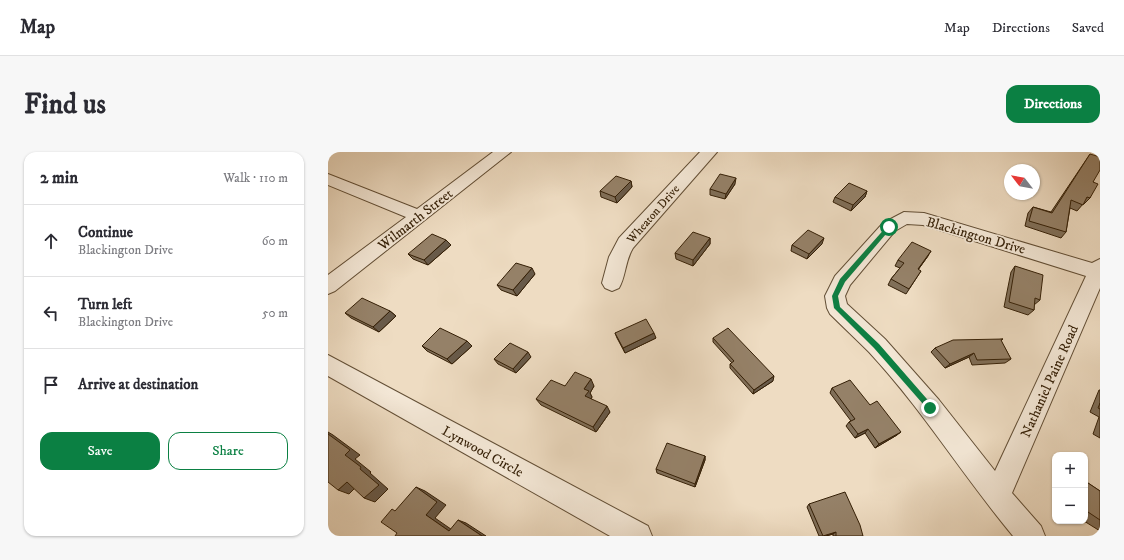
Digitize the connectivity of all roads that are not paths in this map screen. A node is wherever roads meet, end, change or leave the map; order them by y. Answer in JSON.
{"nodes":[{"id":1,"x":503,"y":152,"type":"edge"},
{"id":2,"x":709,"y":152,"type":"edge"},
{"id":3,"x":328,"y":179,"type":"edge"},
{"id":4,"x":419,"y":216,"type":"junction"},
{"id":5,"x":1099,"y":269,"type":"edge"},
{"id":6,"x":612,"y":283,"type":"dead end"},
{"id":7,"x":328,"y":286,"type":"edge"},
{"id":8,"x":328,"y":365,"type":"edge"},
{"id":9,"x":997,"y":496,"type":"junction"},
{"id":10,"x":638,"y":536,"type":"edge"},
{"id":11,"x":1032,"y":536,"type":"edge"}],
"edges":[{"from":1,"to":4,"type":"street","name":"Wilmarth Street"},
{"from":2,"to":6,"type":"street","name":"Wheaton Drive"},
{"from":3,"to":4,"type":"street"},
{"from":4,"to":7,"type":"street","name":"Wilmarth Street"},
{"from":5,"to":9,"type":"street","name":"Nathaniel Paine Road"},
{"from":5,"to":9,"type":"street","name":"Blackington Drive"},
{"from":8,"to":10,"type":"street","name":"Lynwood Circle"},
{"from":9,"to":11,"type":"street","name":"Blackington Drive"}]}
